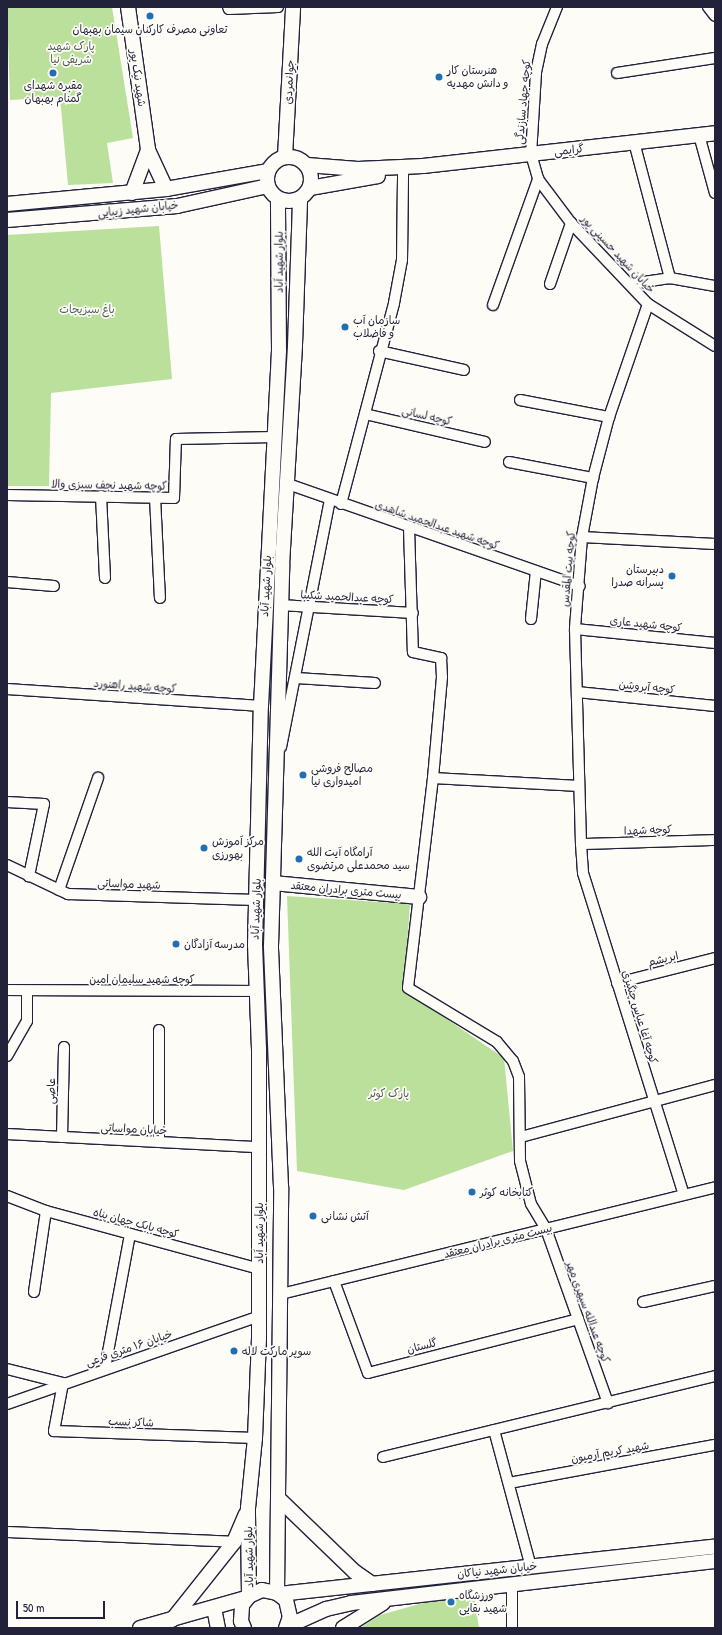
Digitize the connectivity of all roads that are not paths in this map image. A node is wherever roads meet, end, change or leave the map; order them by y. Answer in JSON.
{"nodes":[{"id":1,"x":128,"y":7,"type":"edge"},
{"id":2,"x":228,"y":7,"type":"edge"},
{"id":3,"x":278,"y":7,"type":"edge"},
{"id":4,"x":293,"y":7,"type":"edge"},
{"id":5,"x":557,"y":7,"type":"edge"},
{"id":6,"x":708,"y":7,"type":"edge"},
{"id":7,"x":715,"y":16,"type":"edge"},
{"id":8,"x":715,"y":58,"type":"edge"},
{"id":9,"x":617,"y":73,"type":"dead end"},
{"id":10,"x":715,"y":133,"type":"edge"},
{"id":11,"x":699,"y":135,"type":"junction"},
{"id":12,"x":634,"y":142,"type":"junction"},
{"id":13,"x":148,"y":150,"type":"junction"},
{"id":14,"x":531,"y":154,"type":"junction"},
{"id":15,"x":286,"y":157,"type":"junction"},
{"id":16,"x":306,"y":166,"type":"junction"},
{"id":17,"x":423,"y":166,"type":"junction"},
{"id":18,"x":268,"y":171,"type":"junction"},
{"id":19,"x":403,"y":172,"type":"junction"},
{"id":20,"x":538,"y":179,"type":"junction"},
{"id":21,"x":268,"y":186,"type":"junction"},
{"id":22,"x":310,"y":188,"type":"junction"},
{"id":23,"x":166,"y":189,"type":"junction"},
{"id":24,"x":132,"y":193,"type":"junction"},
{"id":25,"x":715,"y":193,"type":"edge"},
{"id":26,"x":278,"y":199,"type":"junction"},
{"id":27,"x":300,"y":199,"type":"junction"},
{"id":28,"x":7,"y":204,"type":"edge"},
{"id":29,"x":279,"y":218,"type":"junction"},
{"id":30,"x":300,"y":219,"type":"junction"},
{"id":31,"x":7,"y":220,"type":"edge"},
{"id":32,"x":571,"y":223,"type":"junction"},
{"id":33,"x":670,"y":278,"type":"junction"},
{"id":34,"x":550,"y":284,"type":"dead end"},
{"id":35,"x":630,"y":284,"type":"junction"},
{"id":36,"x":715,"y":286,"type":"edge"},
{"id":37,"x":493,"y":304,"type":"dead end"},
{"id":38,"x":648,"y":304,"type":"junction"},
{"id":39,"x":715,"y":346,"type":"edge"},
{"id":40,"x":379,"y":351,"type":"junction"},
{"id":41,"x":464,"y":370,"type":"dead end"},
{"id":42,"x":520,"y":400,"type":"dead end"},
{"id":43,"x":365,"y":414,"type":"junction"},
{"id":44,"x":609,"y":417,"type":"junction"},
{"id":45,"x":275,"y":437,"type":"junction"},
{"id":46,"x":485,"y":442,"type":"dead end"},
{"id":47,"x":509,"y":462,"type":"dead end"},
{"id":48,"x":593,"y":478,"type":"junction"},
{"id":49,"x":288,"y":484,"type":"junction"},
{"id":50,"x":7,"y":495,"type":"edge"},
{"id":51,"x":101,"y":496,"type":"junction"},
{"id":52,"x":155,"y":497,"type":"junction"},
{"id":53,"x":330,"y":500,"type":"junction"},
{"id":54,"x":341,"y":504,"type":"junction"},
{"id":55,"x":409,"y":528,"type":"junction"},
{"id":56,"x":582,"y":537,"type":"junction"},
{"id":57,"x":715,"y":544,"type":"edge"},
{"id":58,"x":536,"y":571,"type":"junction"},
{"id":59,"x":105,"y":578,"type":"dead end"},
{"id":60,"x":7,"y":582,"type":"edge"},
{"id":61,"x":54,"y":586,"type":"dead end"},
{"id":62,"x":580,"y":586,"type":"junction"},
{"id":63,"x":160,"y":598,"type":"dead end"},
{"id":64,"x":280,"y":605,"type":"junction"},
{"id":65,"x":308,"y":607,"type":"junction"},
{"id":66,"x":413,"y":613,"type":"junction"},
{"id":67,"x":531,"y":619,"type":"dead end"},
{"id":68,"x":575,"y":629,"type":"junction"},
{"id":69,"x":715,"y":643,"type":"edge"},
{"id":70,"x":296,"y":678,"type":"junction"},
{"id":71,"x":375,"y":683,"type":"dead end"},
{"id":72,"x":7,"y":689,"type":"edge"},
{"id":73,"x":577,"y":692,"type":"junction"},
{"id":74,"x":261,"y":706,"type":"junction"},
{"id":75,"x":715,"y":706,"type":"edge"},
{"id":76,"x":276,"y":773,"type":"junction"},
{"id":77,"x":98,"y":778,"type":"dead end"},
{"id":78,"x":433,"y":778,"type":"junction"},
{"id":79,"x":579,"y":786,"type":"junction"},
{"id":80,"x":7,"y":802,"type":"edge"},
{"id":81,"x":715,"y":840,"type":"edge"},
{"id":82,"x":581,"y":844,"type":"junction"},
{"id":83,"x":7,"y":865,"type":"edge"},
{"id":84,"x":29,"y":876,"type":"junction"},
{"id":85,"x":273,"y":883,"type":"junction"},
{"id":86,"x":59,"y":890,"type":"junction"},
{"id":87,"x":419,"y":897,"type":"junction"},
{"id":88,"x":256,"y":900,"type":"junction"},
{"id":89,"x":715,"y":958,"type":"edge"},
{"id":90,"x":617,"y":983,"type":"junction"},
{"id":91,"x":7,"y":990,"type":"edge"},
{"id":92,"x":27,"y":991,"type":"junction"},
{"id":93,"x":256,"y":991,"type":"junction"},
{"id":94,"x":159,"y":1030,"type":"dead end"},
{"id":95,"x":64,"y":1047,"type":"dead end"},
{"id":96,"x":7,"y":1056,"type":"edge"},
{"id":97,"x":715,"y":1085,"type":"edge"},
{"id":98,"x":654,"y":1101,"type":"junction"},
{"id":99,"x":7,"y":1134,"type":"edge"},
{"id":100,"x":62,"y":1137,"type":"junction"},
{"id":101,"x":521,"y":1137,"type":"junction"},
{"id":102,"x":159,"y":1142,"type":"junction"},
{"id":103,"x":259,"y":1147,"type":"junction"},
{"id":104,"x":715,"y":1187,"type":"edge"},
{"id":105,"x":684,"y":1195,"type":"junction"},
{"id":106,"x":7,"y":1196,"type":"edge"},
{"id":107,"x":46,"y":1211,"type":"junction"},
{"id":108,"x":546,"y":1229,"type":"junction"},
{"id":109,"x":130,"y":1234,"type":"junction"},
{"id":110,"x":259,"y":1269,"type":"junction"},
{"id":111,"x":334,"y":1281,"type":"junction"},
{"id":112,"x":715,"y":1286,"type":"edge"},
{"id":113,"x":34,"y":1292,"type":"dead end"},
{"id":114,"x":280,"y":1294,"type":"junction"},
{"id":115,"x":643,"y":1302,"type":"dead end"},
{"id":116,"x":260,"y":1316,"type":"junction"},
{"id":117,"x":578,"y":1319,"type":"junction"},
{"id":118,"x":105,"y":1368,"type":"junction"},
{"id":119,"x":7,"y":1369,"type":"edge"},
{"id":120,"x":715,"y":1376,"type":"edge"},
{"id":121,"x":63,"y":1383,"type":"junction"},
{"id":122,"x":608,"y":1402,"type":"junction"},
{"id":123,"x":7,"y":1404,"type":"edge"},
{"id":124,"x":494,"y":1430,"type":"junction"},
{"id":125,"x":255,"y":1438,"type":"junction"},
{"id":126,"x":715,"y":1445,"type":"edge"},
{"id":127,"x":383,"y":1457,"type":"dead end"},
{"id":128,"x":509,"y":1483,"type":"junction"},
{"id":129,"x":278,"y":1498,"type":"junction"},
{"id":130,"x":248,"y":1508,"type":"junction"},
{"id":131,"x":7,"y":1532,"type":"edge"},
{"id":132,"x":234,"y":1542,"type":"junction"},
{"id":133,"x":715,"y":1547,"type":"edge"},
{"id":134,"x":715,"y":1561,"type":"edge"},
{"id":135,"x":531,"y":1567,"type":"junction"},
{"id":136,"x":372,"y":1584,"type":"junction"},
{"id":137,"x":512,"y":1585,"type":"junction"},
{"id":138,"x":278,"y":1593,"type":"junction"},
{"id":139,"x":248,"y":1597,"type":"junction"},
{"id":140,"x":391,"y":1599,"type":"junction"},
{"id":141,"x":214,"y":1608,"type":"junction"},
{"id":142,"x":172,"y":1620,"type":"junction"},
{"id":143,"x":287,"y":1627,"type":"edge"},
{"id":144,"x":140,"y":1628,"type":"edge"},
{"id":145,"x":218,"y":1628,"type":"edge"},
{"id":146,"x":244,"y":1628,"type":"edge"},
{"id":147,"x":343,"y":1628,"type":"edge"},
{"id":148,"x":512,"y":1628,"type":"edge"}],
"edges":[{"from":1,"to":13,"type":"main road","name":"شهید نیک پور"},
{"from":2,"to":3,"type":"street"},
{"from":4,"to":15,"type":"main road","name":"جوانمردی"},
{"from":5,"to":14,"type":"street","name":"کوچه جهاد سازندگی"},
{"from":6,"to":7,"type":"street"},
{"from":8,"to":9,"type":"street"},
{"from":10,"to":11,"type":"main road","name":"گرایمی"},
{"from":11,"to":12,"type":"main road","name":"گرایمی"},
{"from":11,"to":25,"type":"street"},
{"from":12,"to":14,"type":"main road","name":"گرایمی"},
{"from":12,"to":33,"type":"street"},
{"from":13,"to":23,"type":"main road","name":"شهید نیک پور"},
{"from":13,"to":24,"type":"main road","name":"شهید نیک پور"},
{"from":14,"to":17,"type":"main road","name":"گرایمی"},
{"from":14,"to":20,"type":"street","name":"خیابان شهید حسینی پور"},
{"from":15,"to":16,"type":"main road"},
{"from":15,"to":18,"type":"main road"},
{"from":16,"to":17,"type":"main road"},
{"from":16,"to":22,"type":"main road"},
{"from":17,"to":19,"type":"main road"},
{"from":18,"to":21,"type":"main road"},
{"from":18,"to":23,"type":"main road","name":"خیابان شهید زیبایی"},
{"from":19,"to":22,"type":"main road"},
{"from":19,"to":40,"type":"street"},
{"from":20,"to":32,"type":"street","name":"خیابان شهید حسینی پور"},
{"from":20,"to":37,"type":"street"},
{"from":21,"to":26,"type":"main road"},
{"from":21,"to":31,"type":"main road","name":"خیابان شهید زیبایی"},
{"from":22,"to":27,"type":"main road"},
{"from":23,"to":24,"type":"main road","name":"خیابان شهید زیبایی"},
{"from":24,"to":28,"type":"main road","name":"خیابان شهید زیبایی"},
{"from":26,"to":27,"type":"main road"},
{"from":26,"to":29,"type":"main road","name":"بلوار شهید آباد"},
{"from":27,"to":30,"type":"main road","name":"بلوار شهید آباد"},
{"from":29,"to":30,"type":"main road"},
{"from":29,"to":45,"type":"main road","name":"بلوار شهید آباد"},
{"from":30,"to":49,"type":"main road","name":"بلوار شهید آباد"},
{"from":32,"to":34,"type":"street"},
{"from":32,"to":35,"type":"street","name":"خیابان شهید حسینی پور"},
{"from":33,"to":35,"type":"street"},
{"from":33,"to":36,"type":"street"},
{"from":35,"to":38,"type":"street","name":"خیابان شهید حسینی پور"},
{"from":38,"to":39,"type":"street","name":"خیابان شهید حسینی پور"},
{"from":38,"to":44,"type":"street","name":"کوچه بیت المقدس"},
{"from":40,"to":41,"type":"street"},
{"from":40,"to":43,"type":"street"},
{"from":42,"to":44,"type":"street"},
{"from":43,"to":46,"type":"street","name":"کوچه لسانی"},
{"from":43,"to":54,"type":"street"},
{"from":44,"to":48,"type":"street","name":"کوچه بیت المقدس"},
{"from":45,"to":52,"type":"street","name":"کوچه شهید نجف سبزی والا"},
{"from":45,"to":74,"type":"main road","name":"بلوار شهید آباد"},
{"from":47,"to":48,"type":"street"},
{"from":48,"to":56,"type":"street","name":"کوچه بیت المقدس"},
{"from":49,"to":53,"type":"street","name":"کوچه شهید عبدالحمید شاهدی"},
{"from":49,"to":64,"type":"main road","name":"بلوار شهید آباد"},
{"from":50,"to":51,"type":"street","name":"کوچه شهید نجف سبزی والا"},
{"from":51,"to":52,"type":"street","name":"کوچه شهید نجف سبزی والا"},
{"from":51,"to":59,"type":"street"},
{"from":52,"to":63,"type":"street"},
{"from":53,"to":54,"type":"street","name":"کوچه شهید عبدالحمید شاهدی"},
{"from":53,"to":65,"type":"street"},
{"from":54,"to":55,"type":"street","name":"کوچه شهید عبدالحمید شاهدی"},
{"from":55,"to":58,"type":"street","name":"کوچه شهید عبدالحمید شاهدی"},
{"from":55,"to":66,"type":"street"},
{"from":56,"to":57,"type":"street"},
{"from":56,"to":62,"type":"street","name":"کوچه بیت المقدس"},
{"from":58,"to":62,"type":"street","name":"کوچه شهید عبدالحمید شاهدی"},
{"from":58,"to":67,"type":"street"},
{"from":60,"to":61,"type":"street"},
{"from":62,"to":68,"type":"street","name":"کوچه بیت المقدس"},
{"from":64,"to":65,"type":"street","name":"کوچه عبدالحمید شکیبا"},
{"from":64,"to":76,"type":"main road","name":"بلوار شهید آباد"},
{"from":65,"to":66,"type":"street","name":"کوچه عبدالحمید شکیبا"},
{"from":65,"to":70,"type":"street"},
{"from":66,"to":78,"type":"street"},
{"from":68,"to":69,"type":"street","name":"کوچه شهید عاری"},
{"from":68,"to":73,"type":"street","name":"کوچه بیت المقدس"},
{"from":70,"to":71,"type":"street"},
{"from":70,"to":76,"type":"street"},
{"from":72,"to":74,"type":"street","name":"کوچه شهید راهنورد"},
{"from":73,"to":75,"type":"street","name":"کوچه آبروشن"},
{"from":73,"to":79,"type":"street","name":"کوچه بیت المقدس"},
{"from":74,"to":88,"type":"main road","name":"بلوار شهید آباد"},
{"from":76,"to":85,"type":"main road","name":"بلوار شهید آباد"},
{"from":77,"to":86,"type":"street"},
{"from":78,"to":79,"type":"street"},
{"from":78,"to":87,"type":"street"},
{"from":79,"to":82,"type":"street","name":"کوچه بیت المقدس"},
{"from":80,"to":84,"type":"street"},
{"from":81,"to":82,"type":"street","name":"کوچه شهدا"},
{"from":82,"to":90,"type":"street","name":"کوچه آغا عباس چنگیزی"},
{"from":83,"to":84,"type":"street","name":"شهید مواساتی"},
{"from":84,"to":86,"type":"street","name":"شهید مواساتی"},
{"from":85,"to":87,"type":"main road","name":"بیست متری برادران معتقد"},
{"from":85,"to":114,"type":"main road","name":"بلوار شهید آباد"},
{"from":86,"to":88,"type":"street","name":"شهید مواساتی"},
{"from":87,"to":101,"type":"street","name":"کوچه عبدالله سپهری مهر"},
{"from":88,"to":93,"type":"main road","name":"بلوار شهید آباد"},
{"from":89,"to":90,"type":"street","name":"ابریشم"},
{"from":90,"to":98,"type":"street","name":"کوچه آغا عباس چنگیزی"},
{"from":91,"to":92,"type":"street","name":"کوچه شهید سلیمان امین"},
{"from":92,"to":93,"type":"street","name":"کوچه شهید سلیمان امین"},
{"from":92,"to":96,"type":"street"},
{"from":93,"to":103,"type":"main road","name":"بلوار شهید آباد"},
{"from":94,"to":102,"type":"street"},
{"from":95,"to":100,"type":"street","name":"عاصی"},
{"from":97,"to":98,"type":"street"},
{"from":98,"to":101,"type":"street"},
{"from":98,"to":105,"type":"street","name":"کوچه آغا عباس چنگیزی"},
{"from":99,"to":100,"type":"street","name":"خیابان مواساتی"},
{"from":100,"to":102,"type":"street","name":"خیابان مواساتی"},
{"from":101,"to":108,"type":"street","name":"کوچه عبدالله سپهری مهر"},
{"from":102,"to":103,"type":"street","name":"خیابان مواساتی"},
{"from":103,"to":110,"type":"main road","name":"بلوار شهید آباد"},
{"from":104,"to":105,"type":"street","name":"بیست متری برادران معتقد"},
{"from":105,"to":108,"type":"street","name":"بیست متری برادران معتقد"},
{"from":106,"to":107,"type":"street","name":"کوچه بابک جهان پناه"},
{"from":107,"to":109,"type":"street","name":"کوچه بابک جهان پناه"},
{"from":107,"to":113,"type":"street"},
{"from":108,"to":111,"type":"street","name":"بیست متری برادران معتقد"},
{"from":108,"to":117,"type":"street","name":"کوچه عبدالله سپهری مهر"},
{"from":109,"to":110,"type":"street","name":"کوچه بابک جهان پناه"},
{"from":109,"to":118,"type":"street"},
{"from":110,"to":116,"type":"main road","name":"بلوار شهید آباد"},
{"from":111,"to":114,"type":"street","name":"بیست متری برادران معتقد"},
{"from":111,"to":117,"type":"street","name":"گلستان"},
{"from":112,"to":115,"type":"street"},
{"from":114,"to":129,"type":"main road","name":"بلوار شهید آباد"},
{"from":116,"to":118,"type":"street","name":"خیابان ۱۶ متری فرعی"},
{"from":116,"to":125,"type":"main road","name":"بلوار شهید آباد"},
{"from":117,"to":122,"type":"street","name":"کوچه عبدالله سپهری مهر"},
{"from":118,"to":121,"type":"street","name":"خیابان ۱۶ متری فرعی"},
{"from":119,"to":121,"type":"street"},
{"from":120,"to":122,"type":"street"},
{"from":121,"to":123,"type":"street","name":"خیابان ۱۶ متری فرعی"},
{"from":121,"to":125,"type":"street","name":"شاکر نسب"},
{"from":122,"to":124,"type":"street"},
{"from":124,"to":127,"type":"street"},
{"from":124,"to":128,"type":"street"},
{"from":125,"to":130,"type":"main road","name":"بلوار شهید آباد"},
{"from":126,"to":128,"type":"street","name":"شهید کریم آرمیون"},
{"from":128,"to":135,"type":"street"},
{"from":129,"to":136,"type":"main road"},
{"from":129,"to":138,"type":"main road","name":"بلوار شهید آباد"},
{"from":130,"to":132,"type":"main road"},
{"from":130,"to":139,"type":"main road","name":"بلوار شهید آباد"},
{"from":131,"to":132,"type":"street"},
{"from":132,"to":142,"type":"main road"},
{"from":133,"to":135,"type":"main road","name":"خیابان شهید نیاکان"},
{"from":134,"to":137,"type":"main road","name":"خیابان شهید نیاکان"},
{"from":135,"to":136,"type":"main road","name":"خیابان شهید نیاکان"},
{"from":136,"to":138,"type":"main road","name":"خیابان شهید نیاکان"},
{"from":137,"to":140,"type":"main road","name":"خیابان شهید نیاکان"},
{"from":137,"to":148,"type":"street"},
{"from":138,"to":139,"type":"main road","name":"خیابان شهید نیاکان"},
{"from":138,"to":143,"type":"main road"},
{"from":139,"to":141,"type":"main road","name":"خیابان شهید نیاکان"},
{"from":139,"to":146,"type":"main road","name":"بلوار شهید آباد"},
{"from":140,"to":143,"type":"main road","name":"خیابان شهید نیاکان"},
{"from":140,"to":147,"type":"main road"},
{"from":141,"to":142,"type":"main road","name":"خیابان شهید نیاکان"},
{"from":141,"to":145,"type":"main road"},
{"from":142,"to":144,"type":"main road","name":"خیابان شهید نیاکان"}]}
